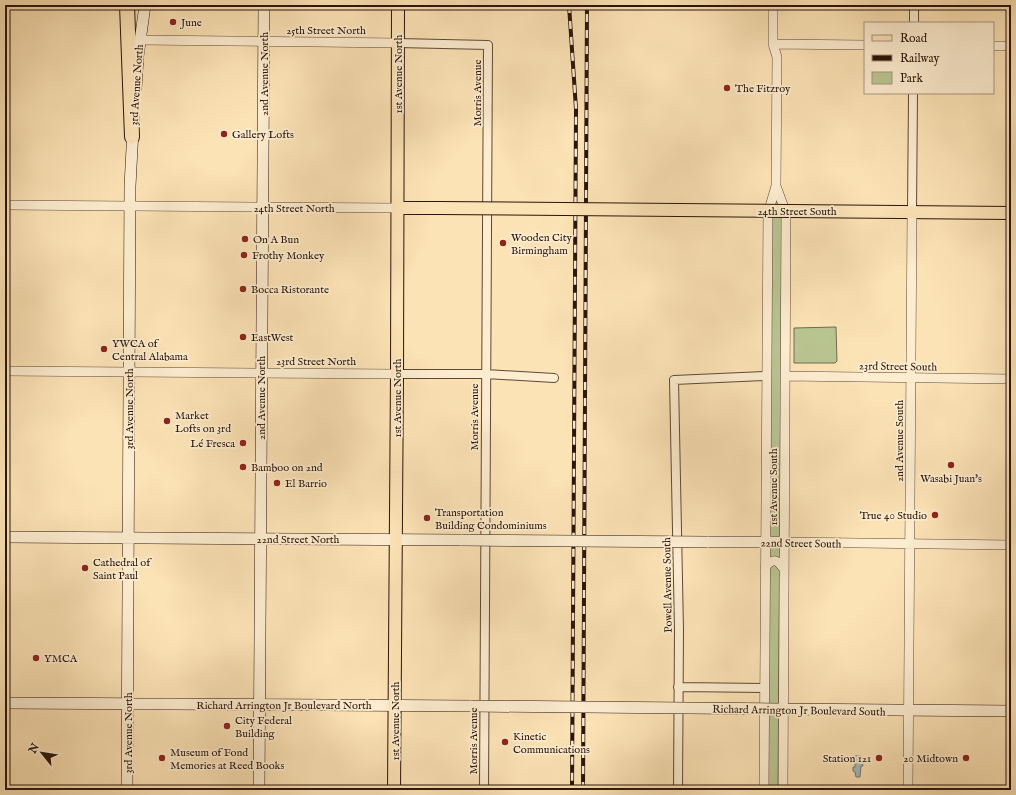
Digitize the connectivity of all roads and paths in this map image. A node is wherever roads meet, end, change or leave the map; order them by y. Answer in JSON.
{"nodes":[{"id":1,"x":145,"y":5,"type":"edge"},
{"id":2,"x":264,"y":5,"type":"edge"},
{"id":3,"x":398,"y":5,"type":"edge"},
{"id":4,"x":773,"y":5,"type":"edge"},
{"id":5,"x":914,"y":5,"type":"edge"},
{"id":6,"x":127,"y":7,"type":"edge"},
{"id":7,"x":914,"y":22,"type":"edge"},
{"id":8,"x":140,"y":40,"type":"junction"},
{"id":9,"x":264,"y":42,"type":"junction"},
{"id":10,"x":398,"y":43,"type":"junction"},
{"id":11,"x":773,"y":44,"type":"junction"},
{"id":12,"x":488,"y":45,"type":"joint"},
{"id":13,"x":864,"y":45,"type":"edge"},
{"id":14,"x":994,"y":46,"type":"edge"},
{"id":15,"x":1011,"y":46,"type":"edge"},
{"id":16,"x":913,"y":94,"type":"edge"},
{"id":17,"x":132,"y":137,"type":"junction"},
{"id":18,"x":776,"y":186,"type":"junction"},
{"id":19,"x":5,"y":205,"type":"edge"},
{"id":20,"x":130,"y":206,"type":"junction"},
{"id":21,"x":263,"y":208,"type":"junction"},
{"id":22,"x":397,"y":208,"type":"junction"},
{"id":23,"x":583,"y":209,"type":"joint"},
{"id":24,"x":912,"y":212,"type":"junction"},
{"id":25,"x":1011,"y":213,"type":"edge"},
{"id":26,"x":5,"y":371,"type":"edge"},
{"id":27,"x":129,"y":371,"type":"junction"},
{"id":28,"x":262,"y":373,"type":"junction"},
{"id":29,"x":397,"y":374,"type":"junction"},
{"id":30,"x":486,"y":374,"type":"junction"},
{"id":31,"x":766,"y":376,"type":"junction"},
{"id":32,"x":785,"y":376,"type":"junction"},
{"id":33,"x":554,"y":378,"type":"dead end"},
{"id":34,"x":911,"y":378,"type":"junction"},
{"id":35,"x":1011,"y":379,"type":"edge"},
{"id":36,"x":5,"y":537,"type":"edge"},
{"id":37,"x":128,"y":538,"type":"junction"},
{"id":38,"x":260,"y":539,"type":"junction"},
{"id":39,"x":396,"y":540,"type":"junction"},
{"id":40,"x":590,"y":541,"type":"joint"},
{"id":41,"x":766,"y":542,"type":"junction"},
{"id":42,"x":784,"y":542,"type":"junction"},
{"id":43,"x":910,"y":544,"type":"junction"},
{"id":44,"x":1011,"y":545,"type":"edge"},
{"id":45,"x":765,"y":567,"type":"junction"},
{"id":46,"x":784,"y":569,"type":"junction"},
{"id":47,"x":678,"y":687,"type":"junction"},
{"id":48,"x":764,"y":688,"type":"junction"},
{"id":49,"x":5,"y":703,"type":"edge"},
{"id":50,"x":128,"y":704,"type":"junction"},
{"id":51,"x":259,"y":704,"type":"junction"},
{"id":52,"x":395,"y":705,"type":"junction"},
{"id":53,"x":587,"y":707,"type":"joint"},
{"id":54,"x":781,"y":710,"type":"junction"},
{"id":55,"x":909,"y":711,"type":"junction"},
{"id":56,"x":1011,"y":711,"type":"edge"},
{"id":57,"x":127,"y":790,"type":"edge"},
{"id":58,"x":259,"y":790,"type":"edge"},
{"id":59,"x":394,"y":790,"type":"edge"},
{"id":60,"x":484,"y":790,"type":"edge"},
{"id":61,"x":678,"y":790,"type":"edge"},
{"id":62,"x":764,"y":790,"type":"edge"},
{"id":63,"x":783,"y":790,"type":"edge"},
{"id":64,"x":908,"y":790,"type":"edge"}],
"edges":[{"from":1,"to":8,"type":"main road","name":"3rd Avenue North"},
{"from":2,"to":9,"type":"main road","name":"2nd Avenue North"},
{"from":3,"to":10,"type":"main road","name":"1st Avenue North"},
{"from":4,"to":11,"type":"street","name":"1st Avenue South"},
{"from":5,"to":7,"type":"street"},
{"from":6,"to":17,"type":"highway"},
{"from":8,"to":9,"type":"street","name":"25th Street North"},
{"from":8,"to":17,"type":"main road","name":"3rd Avenue North"},
{"from":9,"to":10,"type":"street","name":"25th Street North"},
{"from":9,"to":21,"type":"main road","name":"2nd Avenue North"},
{"from":10,"to":12,"type":"street","name":"25th Street North"},
{"from":10,"to":22,"type":"main road","name":"1st Avenue North"},
{"from":11,"to":13,"type":"street"},
{"from":11,"to":18,"type":"street","name":"1st Avenue South"},
{"from":12,"to":30,"type":"street","name":"Morris Avenue"},
{"from":14,"to":15,"type":"street"},
{"from":16,"to":24,"type":"street","name":"2nd Avenue South"},
{"from":17,"to":20,"type":"main road","name":"3rd Avenue North"},
{"from":18,"to":31,"type":"street","name":"1st Avenue South"},
{"from":18,"to":32,"type":"street","name":"1st Avenue South"},
{"from":19,"to":20,"type":"street","name":"24th Street North"},
{"from":20,"to":21,"type":"street","name":"24th Street North"},
{"from":20,"to":27,"type":"main road","name":"3rd Avenue North"},
{"from":21,"to":22,"type":"street","name":"24th Street North"},
{"from":21,"to":28,"type":"main road","name":"2nd Avenue North"},
{"from":22,"to":23,"type":"main road","name":"24th Street North","bridge":true},
{"from":22,"to":29,"type":"main road","name":"1st Avenue North"},
{"from":23,"to":24,"type":"main road","name":"24th Street South","bridge":true},
{"from":24,"to":25,"type":"main road","name":"24th Street South"},
{"from":24,"to":34,"type":"street","name":"2nd Avenue South"},
{"from":26,"to":27,"type":"street","name":"23rd Street North"},
{"from":27,"to":28,"type":"street","name":"23rd Street North"},
{"from":27,"to":37,"type":"main road","name":"3rd Avenue North"},
{"from":28,"to":29,"type":"street","name":"23rd Street North"},
{"from":28,"to":38,"type":"main road","name":"2nd Avenue North"},
{"from":29,"to":30,"type":"street","name":"23rd Street North"},
{"from":29,"to":39,"type":"main road","name":"1st Avenue North"},
{"from":30,"to":33,"type":"street","name":"23rd Street North"},
{"from":30,"to":60,"type":"street","name":"Morris Avenue"},
{"from":31,"to":41,"type":"street","name":"1st Avenue South"},
{"from":31,"to":47,"type":"street","name":"Powell Avenue South"},
{"from":32,"to":34,"type":"street","name":"23rd Street South"},
{"from":32,"to":42,"type":"street","name":"1st Avenue South"},
{"from":34,"to":35,"type":"street","name":"23rd Street South"},
{"from":34,"to":43,"type":"street","name":"2nd Avenue South"},
{"from":36,"to":37,"type":"main road","name":"22nd Street North"},
{"from":37,"to":38,"type":"main road","name":"22nd Street North"},
{"from":37,"to":50,"type":"main road","name":"3rd Avenue North"},
{"from":38,"to":39,"type":"main road","name":"22nd Street North"},
{"from":38,"to":51,"type":"main road","name":"2nd Avenue North"},
{"from":39,"to":40,"type":"main road","name":"22nd Street North","bridge":true},
{"from":39,"to":52,"type":"main road","name":"1st Avenue North"},
{"from":40,"to":41,"type":"main road","name":"22nd Street South","bridge":true},
{"from":41,"to":42,"type":"main road","name":"22nd Street South"},
{"from":41,"to":45,"type":"street","name":"1st Avenue South"},
{"from":42,"to":43,"type":"street","name":"22nd Street South"},
{"from":42,"to":46,"type":"street","name":"1st Avenue South"},
{"from":43,"to":44,"type":"street","name":"22nd Street South"},
{"from":43,"to":55,"type":"street","name":"2nd Avenue South"},
{"from":45,"to":46,"type":"street"},
{"from":45,"to":48,"type":"street","name":"1st Avenue South"},
{"from":46,"to":54,"type":"street","name":"1st Avenue South"},
{"from":47,"to":48,"type":"street"},
{"from":47,"to":61,"type":"street","name":"Powell Avenue South"},
{"from":48,"to":62,"type":"street","name":"1st Avenue South"},
{"from":49,"to":50,"type":"main road","name":"Richard Arrington Jr Boulevard North"},
{"from":50,"to":51,"type":"main road","name":"Richard Arrington Jr Boulevard North"},
{"from":50,"to":57,"type":"main road","name":"3rd Avenue North"},
{"from":51,"to":52,"type":"main road","name":"Richard Arrington Jr Boulevard North"},
{"from":51,"to":58,"type":"main road","name":"2nd Avenue North"},
{"from":52,"to":53,"type":"main road","name":"Richard Arrington Jr Boulevard North","bridge":true},
{"from":52,"to":59,"type":"main road","name":"1st Avenue North"},
{"from":53,"to":54,"type":"main road","name":"Richard Arrington Jr Boulevard South","bridge":true},
{"from":54,"to":55,"type":"main road","name":"Richard Arrington Jr Boulevard South"},
{"from":54,"to":63,"type":"street","name":"1st Avenue South"},
{"from":55,"to":56,"type":"main road","name":"Richard Arrington Jr Boulevard South"},
{"from":55,"to":64,"type":"street","name":"2nd Avenue South"}]}
